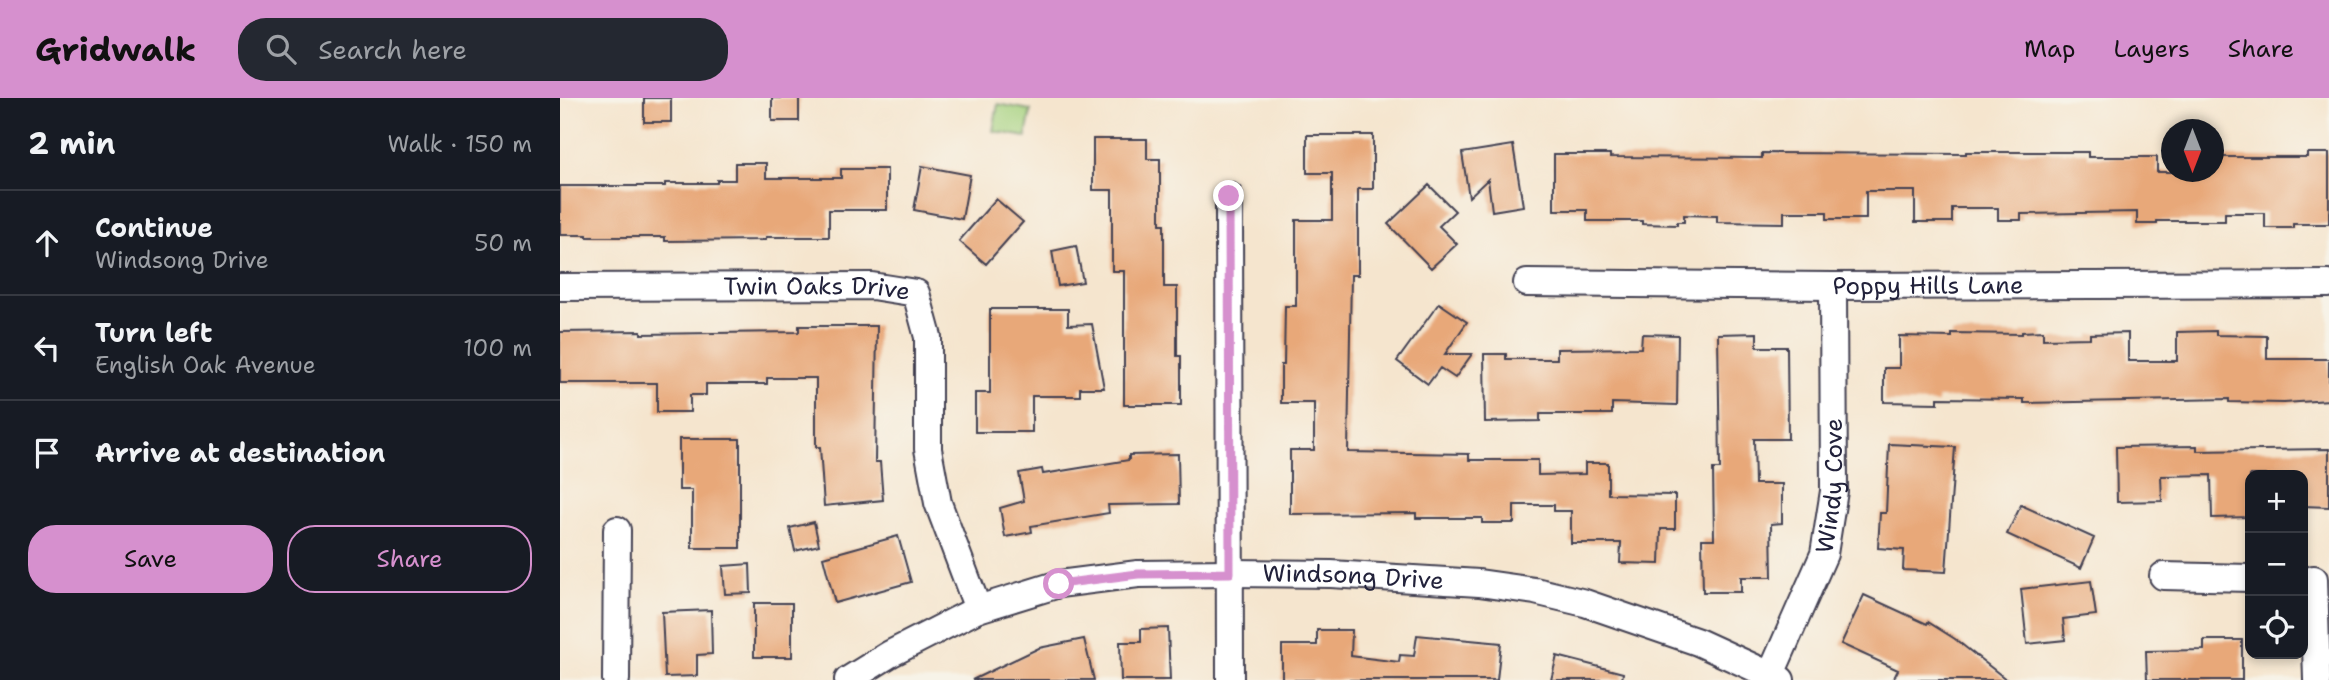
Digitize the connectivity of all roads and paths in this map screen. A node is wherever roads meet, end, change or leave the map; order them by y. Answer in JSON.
{"nodes":[{"id":1,"x":1229,"y":196,"type":"dead end"},
{"id":2,"x":1527,"y":283,"type":"dead end"},
{"id":3,"x":2329,"y":284,"type":"edge"},
{"id":4,"x":1833,"y":286,"type":"junction"},
{"id":5,"x":560,"y":287,"type":"edge"},
{"id":6,"x":617,"y":530,"type":"dead end"},
{"id":7,"x":1230,"y":573,"type":"junction"},
{"id":8,"x":2163,"y":576,"type":"dead end"},
{"id":9,"x":2245,"y":578,"type":"edge"},
{"id":10,"x":2315,"y":579,"type":"edge"},
{"id":11,"x":978,"y":609,"type":"junction"},
{"id":12,"x":1776,"y":677,"type":"edge"},
{"id":13,"x":616,"y":680,"type":"edge"},
{"id":14,"x":848,"y":680,"type":"edge"},
{"id":15,"x":1230,"y":680,"type":"edge"},
{"id":16,"x":2317,"y":680,"type":"edge"}],
"edges":[{"from":1,"to":7,"type":"street"},
{"from":2,"to":4,"type":"street","name":"Poppy Hills Lane"},
{"from":3,"to":4,"type":"street","name":"Poppy Hills Lane"},
{"from":4,"to":12,"type":"street","name":"Windy Cove"},
{"from":5,"to":11,"type":"street","name":"Twin Oaks Drive"},
{"from":6,"to":13,"type":"street"},
{"from":7,"to":11,"type":"street","name":"Windsong Drive"},
{"from":7,"to":12,"type":"street","name":"Windsong Drive"},
{"from":7,"to":15,"type":"street"},
{"from":8,"to":9,"type":"street"},
{"from":10,"to":16,"type":"street"},
{"from":11,"to":14,"type":"street","name":"Windsong Drive"}]}
